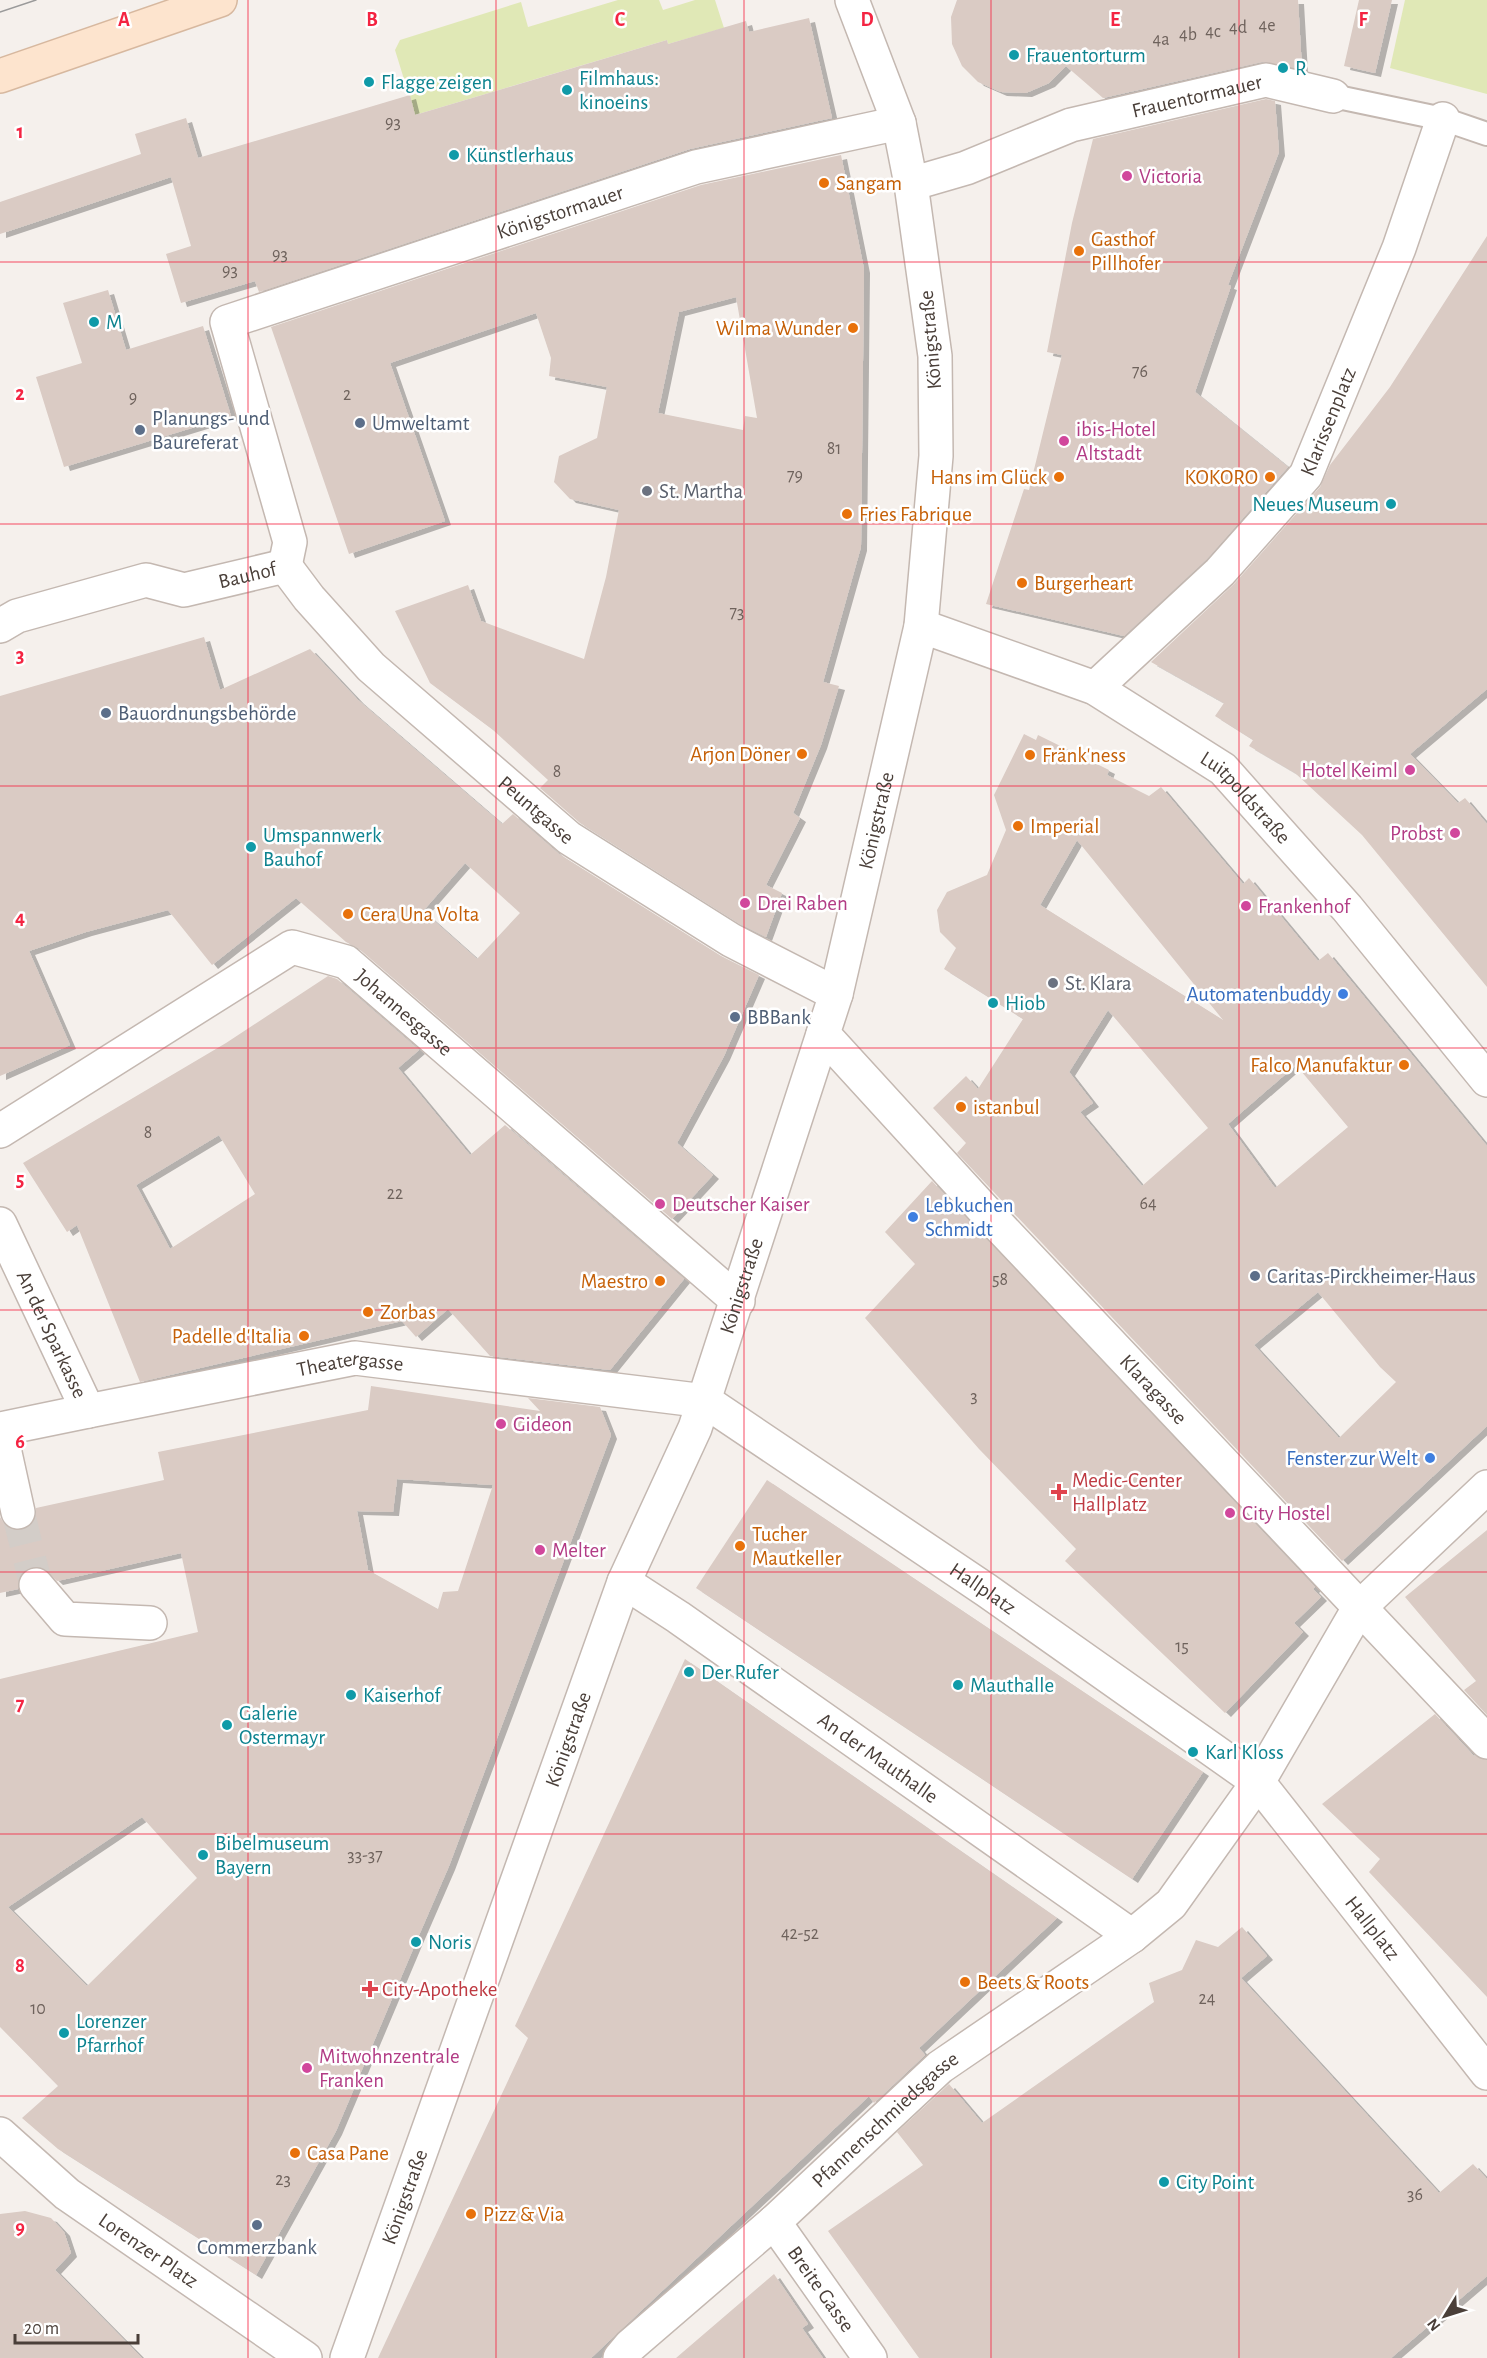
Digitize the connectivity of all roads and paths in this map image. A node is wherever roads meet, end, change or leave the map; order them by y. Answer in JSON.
{"nodes":[{"id":1,"x":220,"y":0,"type":"edge"},
{"id":2,"x":852,"y":0,"type":"edge"},
{"id":3,"x":0,"y":75,"type":"edge"},
{"id":4,"x":1333,"y":96,"type":"joint"},
{"id":5,"x":1443,"y":118,"type":"junction"},
{"id":6,"x":899,"y":123,"type":"junction"},
{"id":7,"x":1487,"y":134,"type":"edge"},
{"id":8,"x":911,"y":184,"type":"junction"},
{"id":9,"x":227,"y":322,"type":"joint"},
{"id":10,"x":285,"y":566,"type":"junction"},
{"id":11,"x":0,"y":626,"type":"edge"},
{"id":12,"x":921,"y":626,"type":"junction"},
{"id":13,"x":1095,"y":688,"type":"junction"},
{"id":14,"x":836,"y":994,"type":"junction"},
{"id":15,"x":823,"y":1034,"type":"junction"},
{"id":16,"x":1487,"y":1080,"type":"edge"},
{"id":17,"x":0,"y":1131,"type":"edge"},
{"id":18,"x":0,"y":1224,"type":"edge"},
{"id":19,"x":738,"y":1301,"type":"junction"},
{"id":20,"x":705,"y":1401,"type":"junction"},
{"id":21,"x":88,"y":1411,"type":"junction"},
{"id":22,"x":0,"y":1430,"type":"edge"},
{"id":23,"x":1487,"y":1487,"type":"edge"},
{"id":24,"x":18,"y":1512,"type":"tunnel mouth"},
{"id":25,"x":624,"y":1582,"type":"junction"},
{"id":26,"x":36,"y":1585,"type":"tunnel mouth"},
{"id":27,"x":1359,"y":1608,"type":"junction"},
{"id":28,"x":150,"y":1623,"type":"dead end"},
{"id":29,"x":1487,"y":1742,"type":"edge"},
{"id":30,"x":1258,"y":1782,"type":"junction"},
{"id":31,"x":1132,"y":1936,"type":"junction"},
{"id":32,"x":1487,"y":2073,"type":"edge"},
{"id":33,"x":0,"y":2134,"type":"edge"},
{"id":34,"x":774,"y":2222,"type":"junction"},
{"id":35,"x":305,"y":2358,"type":"edge"},
{"id":36,"x":347,"y":2358,"type":"edge"},
{"id":37,"x":620,"y":2358,"type":"edge"},
{"id":38,"x":870,"y":2358,"type":"edge"}],
"edges":[{"from":1,"to":3,"type":"main road"},
{"from":2,"to":6,"type":"street","name":"Königstraße"},
{"from":4,"to":5,"type":"lane","name":"Frauentormauer"},
{"from":4,"to":8,"type":"street","name":"Frauentormauer"},
{"from":5,"to":7,"type":"lane","name":"Frauentormauer"},
{"from":5,"to":13,"type":"street","name":"Klarissenplatz"},
{"from":6,"to":8,"type":"street","name":"Königstraße"},
{"from":6,"to":9,"type":"street","name":"Königstormauer"},
{"from":8,"to":12,"type":"street","name":"Königstraße"},
{"from":9,"to":10,"type":"street","name":"Bauhof"},
{"from":10,"to":11,"type":"street","name":"Bauhof"},
{"from":10,"to":14,"type":"street","name":"Peuntgasse"},
{"from":12,"to":13,"type":"street","name":"Luitpoldstraße"},
{"from":12,"to":14,"type":"street","name":"Königstraße"},
{"from":13,"to":16,"type":"street","name":"Luitpoldstraße"},
{"from":14,"to":15,"type":"street","name":"Königstraße"},
{"from":15,"to":19,"type":"street","name":"Königstraße"},
{"from":15,"to":27,"type":"street","name":"Klaragasse"},
{"from":17,"to":19,"type":"street","name":"Johannesgasse"},
{"from":18,"to":21,"type":"street","name":"An der Sparkasse"},
{"from":19,"to":20,"type":"street","name":"Königstraße"},
{"from":20,"to":21,"type":"street","name":"Theatergasse"},
{"from":20,"to":25,"type":"street","name":"Königstraße"},
{"from":20,"to":30,"type":"street","name":"Hallplatz"},
{"from":21,"to":22,"type":"street","name":"Theatergasse"},
{"from":22,"to":24,"type":"street"},
{"from":23,"to":27,"type":"street"},
{"from":25,"to":31,"type":"street","name":"An der Mauthalle"},
{"from":25,"to":36,"type":"street","name":"Königstraße"},
{"from":26,"to":28,"type":"street"},
{"from":27,"to":29,"type":"street","name":"Klaragasse"},
{"from":27,"to":30,"type":"street"},
{"from":30,"to":31,"type":"street","name":"Pfannenschmiedsgasse"},
{"from":30,"to":32,"type":"street","name":"Hallplatz"},
{"from":31,"to":34,"type":"street","name":"Pfannenschmiedsgasse"},
{"from":33,"to":35,"type":"street","name":"Lorenzer Platz"},
{"from":34,"to":37,"type":"street","name":"Pfannenschmiedsgasse"},
{"from":34,"to":38,"type":"street","name":"Breite Gasse"}]}
